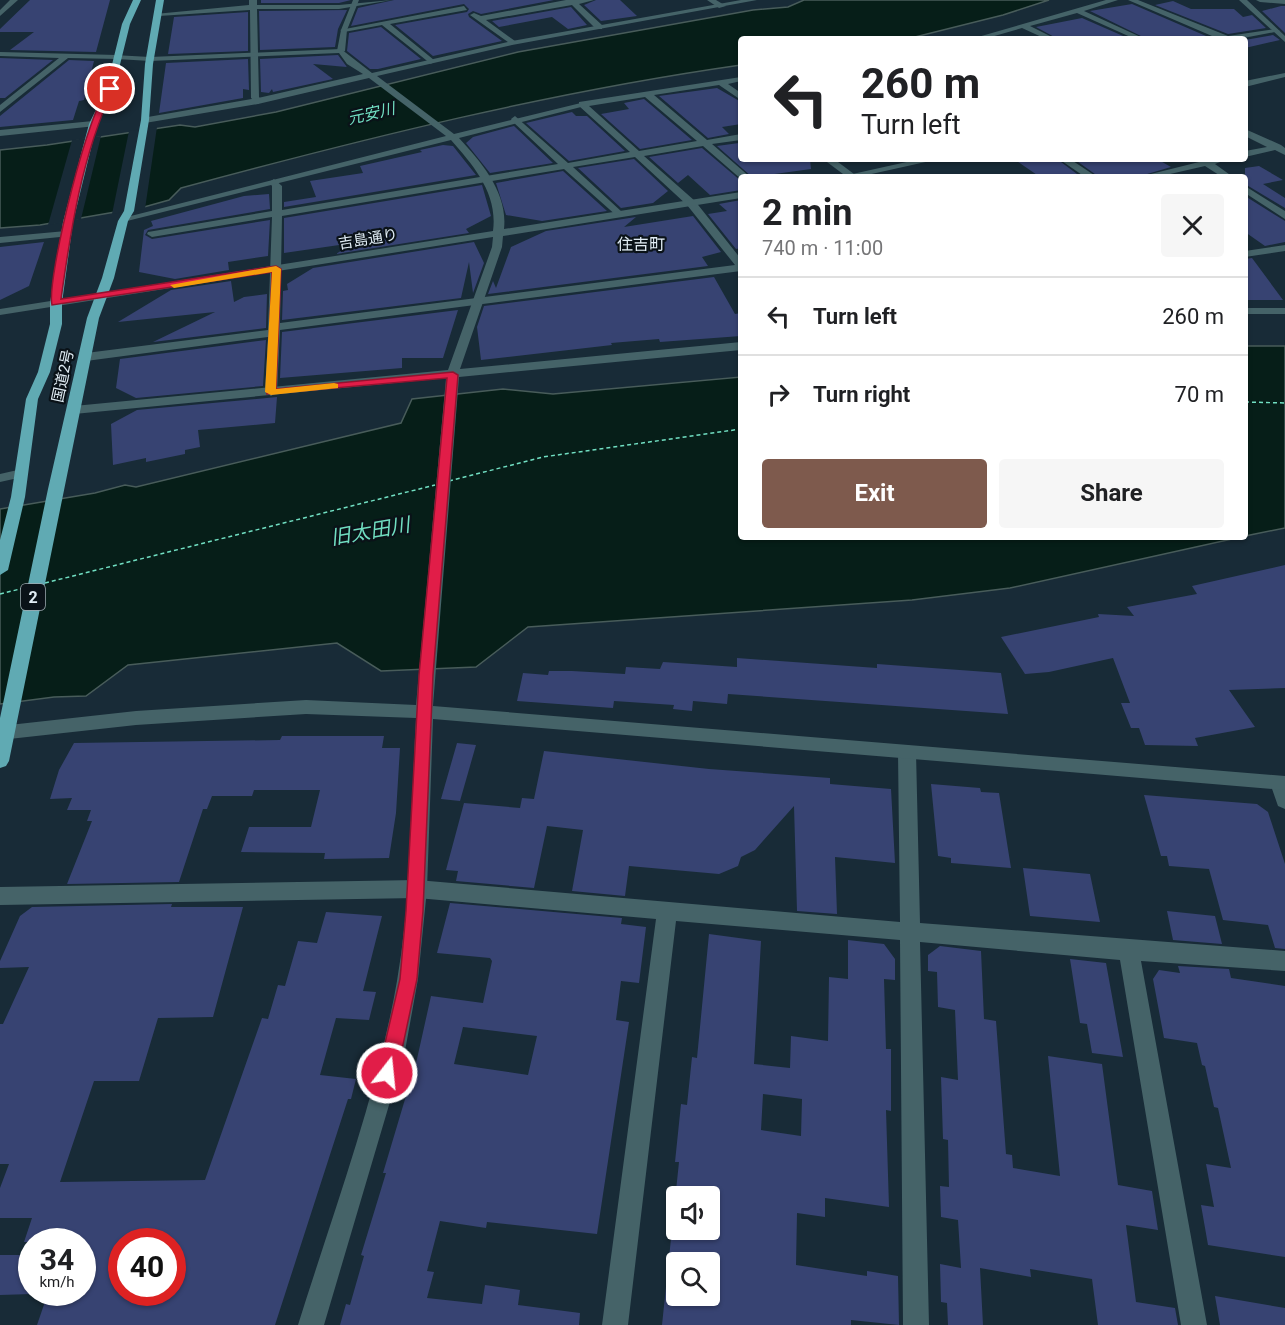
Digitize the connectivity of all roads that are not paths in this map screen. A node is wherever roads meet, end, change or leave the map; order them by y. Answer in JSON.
{"nodes":[{"id":1,"x":14,"y":0,"type":"edge"},
{"id":2,"x":136,"y":0,"type":"edge"},
{"id":3,"x":160,"y":0,"type":"edge"},
{"id":4,"x":388,"y":0,"type":"edge"},
{"id":5,"x":453,"y":0,"type":"edge"},
{"id":6,"x":590,"y":0,"type":"edge"},
{"id":7,"x":711,"y":0,"type":"edge"},
{"id":8,"x":753,"y":0,"type":"edge"},
{"id":9,"x":1114,"y":0,"type":"edge"},
{"id":10,"x":1132,"y":0,"type":"edge"},
{"id":11,"x":1243,"y":0,"type":"edge"},
{"id":12,"x":1260,"y":0,"type":"edge"},
{"id":13,"x":571,"y":2,"type":"edge"},
{"id":14,"x":1285,"y":2,"type":"edge"},
{"id":15,"x":355,"y":3,"type":"edge"},
{"id":16,"x":254,"y":4,"type":"edge"},
{"id":17,"x":722,"y":6,"type":"junction"},
{"id":18,"x":464,"y":8,"type":"junction"},
{"id":19,"x":1077,"y":10,"type":"junction"},
{"id":20,"x":0,"y":14,"type":"edge"},
{"id":21,"x":159,"y":14,"type":"junction"},
{"id":22,"x":479,"y":19,"type":"junction"},
{"id":23,"x":384,"y":23,"type":"junction"},
{"id":24,"x":1024,"y":26,"type":"junction"},
{"id":25,"x":599,"y":27,"type":"junction"},
{"id":26,"x":344,"y":30,"type":"junction"},
{"id":27,"x":1276,"y":31,"type":"junction"},
{"id":28,"x":986,"y":36,"type":"edge"},
{"id":29,"x":1046,"y":36,"type":"edge"},
{"id":30,"x":1134,"y":36,"type":"edge"},
{"id":31,"x":1218,"y":36,"type":"edge"},
{"id":32,"x":1244,"y":36,"type":"edge"},
{"id":33,"x":1285,"y":40,"type":"edge"},
{"id":34,"x":512,"y":43,"type":"junction"},
{"id":35,"x":341,"y":51,"type":"junction"},
{"id":36,"x":0,"y":54,"type":"edge"},
{"id":37,"x":254,"y":54,"type":"junction"},
{"id":38,"x":66,"y":56,"type":"junction"},
{"id":39,"x":117,"y":57,"type":"junction"},
{"id":40,"x":150,"y":59,"type":"junction"},
{"id":41,"x":431,"y":62,"type":"junction"},
{"id":42,"x":1285,"y":75,"type":"edge"},
{"id":43,"x":371,"y":76,"type":"junction"},
{"id":44,"x":738,"y":79,"type":"edge"},
{"id":45,"x":720,"y":82,"type":"junction"},
{"id":46,"x":1248,"y":83,"type":"edge"},
{"id":47,"x":647,"y":94,"type":"junction"},
{"id":48,"x":738,"y":95,"type":"edge"},
{"id":49,"x":258,"y":101,"type":"junction"},
{"id":50,"x":582,"y":104,"type":"junction"},
{"id":51,"x":0,"y":109,"type":"edge"},
{"id":52,"x":515,"y":119,"type":"junction"},
{"id":53,"x":93,"y":124,"type":"junction"},
{"id":54,"x":144,"y":124,"type":"junction"},
{"id":55,"x":0,"y":133,"type":"edge"},
{"id":56,"x":1248,"y":133,"type":"edge"},
{"id":57,"x":453,"y":135,"type":"junction"},
{"id":58,"x":738,"y":137,"type":"edge"},
{"id":59,"x":704,"y":143,"type":"junction"},
{"id":60,"x":1282,"y":148,"type":"edge"},
{"id":61,"x":638,"y":154,"type":"junction"},
{"id":62,"x":1248,"y":154,"type":"edge"},
{"id":63,"x":832,"y":162,"type":"edge"},
{"id":64,"x":919,"y":162,"type":"edge"},
{"id":65,"x":1069,"y":162,"type":"edge"},
{"id":66,"x":1207,"y":162,"type":"joint"},
{"id":67,"x":567,"y":165,"type":"junction"},
{"id":68,"x":741,"y":174,"type":"edge"},
{"id":69,"x":847,"y":174,"type":"edge"},
{"id":70,"x":859,"y":174,"type":"edge"},
{"id":71,"x":1087,"y":174,"type":"edge"},
{"id":72,"x":1157,"y":174,"type":"edge"},
{"id":73,"x":1224,"y":174,"type":"edge"},
{"id":74,"x":489,"y":178,"type":"junction"},
{"id":75,"x":274,"y":182,"type":"junction"},
{"id":76,"x":1248,"y":191,"type":"edge"},
{"id":77,"x":738,"y":195,"type":"edge"},
{"id":78,"x":691,"y":203,"type":"junction"},
{"id":79,"x":277,"y":213,"type":"junction"},
{"id":80,"x":618,"y":214,"type":"junction"},
{"id":81,"x":126,"y":216,"type":"junction"},
{"id":82,"x":1285,"y":216,"type":"edge"},
{"id":83,"x":501,"y":233,"type":"junction"},
{"id":84,"x":66,"y":234,"type":"junction"},
{"id":85,"x":152,"y":234,"type":"dead end"},
{"id":86,"x":0,"y":240,"type":"edge"},
{"id":87,"x":1285,"y":248,"type":"edge"},
{"id":88,"x":1248,"y":254,"type":"edge"},
{"id":89,"x":738,"y":263,"type":"edge"},
{"id":90,"x":738,"y":267,"type":"edge"},
{"id":91,"x":276,"y":269,"type":"junction"},
{"id":92,"x":101,"y":297,"type":"junction"},
{"id":93,"x":478,"y":302,"type":"junction"},
{"id":94,"x":56,"y":303,"type":"junction"},
{"id":95,"x":1248,"y":311,"type":"edge"},
{"id":96,"x":1285,"y":311,"type":"edge"},
{"id":97,"x":0,"y":312,"type":"edge"},
{"id":98,"x":273,"y":330,"type":"junction"},
{"id":99,"x":738,"y":346,"type":"edge"},
{"id":100,"x":86,"y":357,"type":"junction"},
{"id":101,"x":453,"y":375,"type":"junction"},
{"id":102,"x":271,"y":392,"type":"junction"},
{"id":103,"x":74,"y":410,"type":"junction"},
{"id":104,"x":22,"y":473,"type":"junction"},
{"id":105,"x":0,"y":478,"type":"edge"},
{"id":106,"x":0,"y":570,"type":"edge"},
{"id":107,"x":426,"y":712,"type":"junction"},
{"id":108,"x":3,"y":732,"type":"edge"},
{"id":109,"x":907,"y":752,"type":"junction"},
{"id":110,"x":0,"y":761,"type":"edge"},
{"id":111,"x":1282,"y":783,"type":"edge"},
{"id":112,"x":1285,"y":801,"type":"edge"},
{"id":113,"x":417,"y":889,"type":"junction"},
{"id":114,"x":0,"y":896,"type":"edge"},
{"id":115,"x":667,"y":910,"type":"junction"},
{"id":116,"x":909,"y":930,"type":"junction"},
{"id":117,"x":1129,"y":951,"type":"junction"},
{"id":118,"x":1285,"y":961,"type":"edge"},
{"id":119,"x":311,"y":1325,"type":"edge"},
{"id":120,"x":615,"y":1325,"type":"edge"},
{"id":121,"x":916,"y":1325,"type":"edge"},
{"id":122,"x":1194,"y":1325,"type":"edge"}],
"edges":[{"from":1,"to":20,"type":"street"},
{"from":2,"to":39,"type":"highway","name":"国道2号","number":"2"},
{"from":3,"to":21,"type":"highway","name":"国道2号","number":"2"},
{"from":4,"to":15,"type":"street"},
{"from":5,"to":18,"type":"street"},
{"from":6,"to":13,"type":"street"},
{"from":7,"to":17,"type":"street"},
{"from":8,"to":17,"type":"street"},
{"from":9,"to":19,"type":"street"},
{"from":10,"to":31,"type":"street"},
{"from":11,"to":27,"type":"street"},
{"from":12,"to":14,"type":"street"},
{"from":13,"to":22,"type":"street"},
{"from":13,"to":25,"type":"street"},
{"from":15,"to":16,"type":"street"},
{"from":15,"to":26,"type":"street"},
{"from":16,"to":21,"type":"street"},
{"from":16,"to":37,"type":"street"},
{"from":17,"to":25,"type":"street"},
{"from":18,"to":22,"type":"street"},
{"from":18,"to":23,"type":"street"},
{"from":19,"to":24,"type":"street"},
{"from":19,"to":30,"type":"street"},
{"from":21,"to":40,"type":"highway","name":"国道2号","number":"2"},
{"from":22,"to":34,"type":"street"},
{"from":23,"to":26,"type":"street"},
{"from":23,"to":41,"type":"street"},
{"from":24,"to":28,"type":"street"},
{"from":24,"to":29,"type":"street"},
{"from":25,"to":34,"type":"street"},
{"from":26,"to":35,"type":"street"},
{"from":27,"to":32,"type":"street"},
{"from":27,"to":33,"type":"street"},
{"from":34,"to":41,"type":"street"},
{"from":35,"to":37,"type":"street"},
{"from":35,"to":43,"type":"street"},
{"from":36,"to":38,"type":"street"},
{"from":37,"to":40,"type":"street"},
{"from":37,"to":49,"type":"street"},
{"from":38,"to":39,"type":"street"},
{"from":38,"to":51,"type":"street"},
{"from":39,"to":40,"type":"street"},
{"from":39,"to":53,"type":"highway","name":"国道2号","number":"2"},
{"from":40,"to":54,"type":"highway","name":"国道2号","number":"2"},
{"from":41,"to":43,"type":"street"},
{"from":42,"to":46,"type":"street"},
{"from":43,"to":49,"type":"street"},
{"from":43,"to":57,"type":"street"},
{"from":44,"to":45,"type":"street"},
{"from":45,"to":47,"type":"street"},
{"from":45,"to":48,"type":"street"},
{"from":47,"to":50,"type":"street"},
{"from":47,"to":59,"type":"street"},
{"from":49,"to":54,"type":"street"},
{"from":50,"to":52,"type":"street"},
{"from":50,"to":61,"type":"street"},
{"from":52,"to":57,"type":"street"},
{"from":52,"to":67,"type":"street"},
{"from":53,"to":55,"type":"street"},
{"from":53,"to":84,"type":"highway","name":"国道2号","number":"2"},
{"from":54,"to":81,"type":"highway","name":"国道2号","number":"2"},
{"from":56,"to":60,"type":"street"},
{"from":57,"to":74,"type":"street"},
{"from":57,"to":75,"type":"street"},
{"from":58,"to":59,"type":"street"},
{"from":59,"to":61,"type":"street"},
{"from":59,"to":68,"type":"street"},
{"from":60,"to":62,"type":"street"},
{"from":61,"to":67,"type":"street"},
{"from":61,"to":78,"type":"street"},
{"from":63,"to":69,"type":"street"},
{"from":64,"to":70,"type":"street"},
{"from":65,"to":71,"type":"street"},
{"from":66,"to":72,"type":"street"},
{"from":66,"to":73,"type":"street"},
{"from":67,"to":74,"type":"street"},
{"from":67,"to":80,"type":"street"},
{"from":74,"to":79,"type":"street"},
{"from":74,"to":83,"type":"street"},
{"from":75,"to":79,"type":"street"},
{"from":75,"to":81,"type":"street"},
{"from":76,"to":82,"type":"street"},
{"from":77,"to":78,"type":"street","name":"吉島通り"},
{"from":78,"to":80,"type":"street","name":"吉島通り"},
{"from":78,"to":89,"type":"street"},
{"from":79,"to":85,"type":"street"},
{"from":79,"to":91,"type":"street"},
{"from":80,"to":83,"type":"street","name":"吉島通り"},
{"from":81,"to":92,"type":"highway","name":"国道2号","number":"2"},
{"from":83,"to":91,"type":"street","name":"吉島通り"},
{"from":83,"to":93,"type":"street"},
{"from":84,"to":86,"type":"street"},
{"from":84,"to":94,"type":"highway","name":"国道2号","number":"2"},
{"from":87,"to":88,"type":"street"},
{"from":90,"to":93,"type":"street"},
{"from":91,"to":92,"type":"street","name":"吉島通り"},
{"from":91,"to":98,"type":"street"},
{"from":92,"to":94,"type":"street","name":"吉島通り"},
{"from":92,"to":100,"type":"highway","name":"国道2号","number":"2"},
{"from":93,"to":98,"type":"street"},
{"from":93,"to":101,"type":"street"},
{"from":94,"to":97,"type":"street","name":"吉島通り"},
{"from":94,"to":104,"type":"highway","name":"国道2号","number":"2"},
{"from":95,"to":96,"type":"street"},
{"from":98,"to":100,"type":"street"},
{"from":98,"to":102,"type":"street"},
{"from":99,"to":101,"type":"street"},
{"from":100,"to":103,"type":"highway","name":"国道2号","number":"2"},
{"from":101,"to":102,"type":"street"},
{"from":101,"to":107,"type":"street"},
{"from":102,"to":103,"type":"street"},
{"from":103,"to":108,"type":"highway","name":"国道2号","number":"2"},
{"from":104,"to":105,"type":"street"},
{"from":104,"to":106,"type":"highway","name":"国道2号","number":"2"},
{"from":107,"to":108,"type":"street"},
{"from":107,"to":109,"type":"street"},
{"from":107,"to":113,"type":"street"},
{"from":108,"to":110,"type":"highway","name":"国道2号","number":"2"},
{"from":109,"to":111,"type":"street"},
{"from":109,"to":116,"type":"street"},
{"from":111,"to":112,"type":"street"},
{"from":113,"to":114,"type":"street"},
{"from":113,"to":115,"type":"street"},
{"from":113,"to":119,"type":"street"},
{"from":115,"to":116,"type":"street"},
{"from":115,"to":120,"type":"street"},
{"from":116,"to":117,"type":"street"},
{"from":116,"to":121,"type":"street"},
{"from":117,"to":118,"type":"street"},
{"from":117,"to":122,"type":"street"}]}
